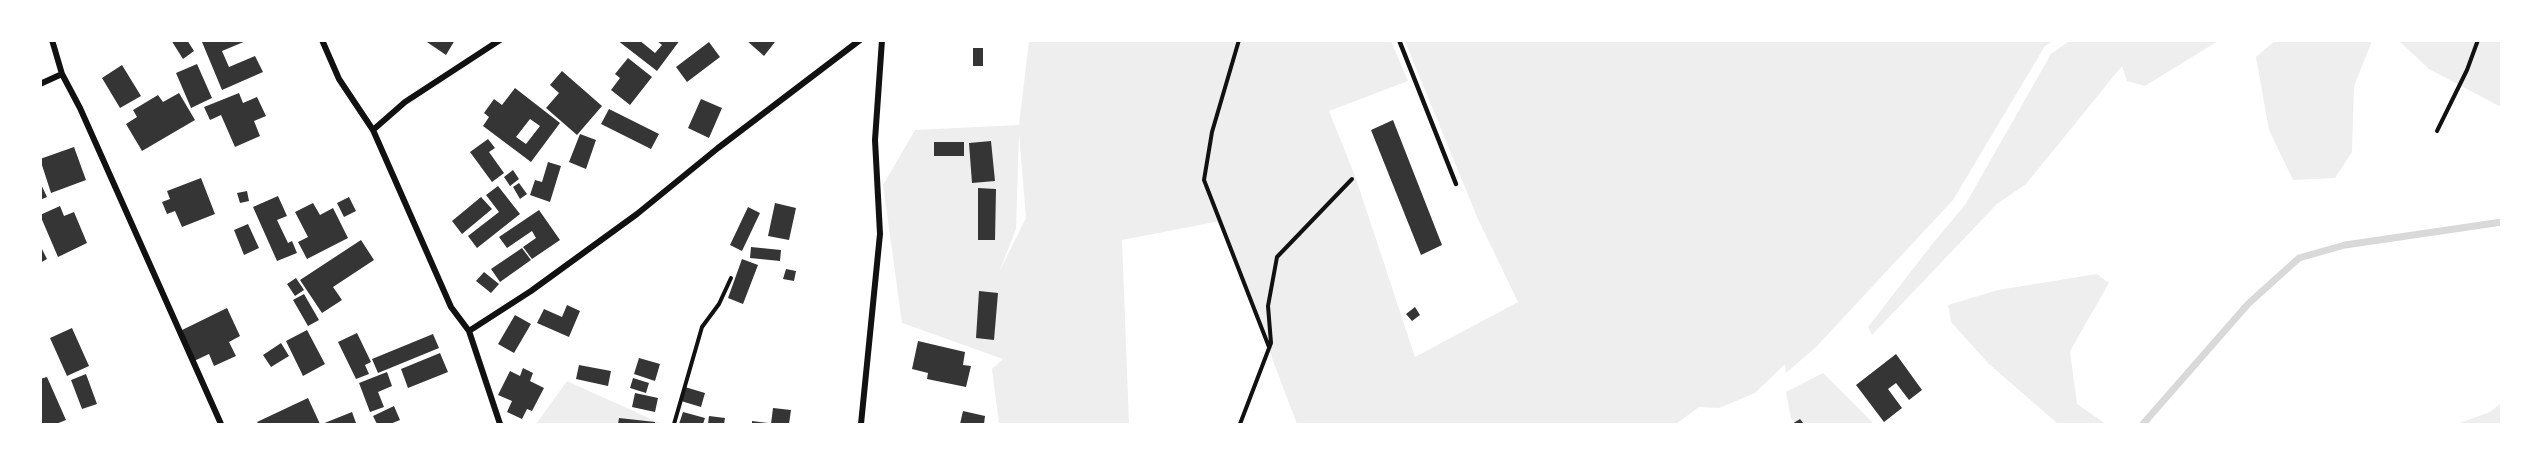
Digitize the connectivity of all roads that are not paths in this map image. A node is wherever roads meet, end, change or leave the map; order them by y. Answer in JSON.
{"nodes":[{"id":1,"x":52,"y":40,"type":"edge"},
{"id":2,"x":322,"y":40,"type":"edge"},
{"id":3,"x":500,"y":40,"type":"edge"},
{"id":4,"x":860,"y":40,"type":"edge"},
{"id":5,"x":882,"y":40,"type":"edge"},
{"id":6,"x":1399,"y":40,"type":"edge"},
{"id":7,"x":62,"y":74,"type":"junction"},
{"id":8,"x":40,"y":84,"type":"edge"},
{"id":9,"x":373,"y":130,"type":"junction"},
{"id":10,"x":1456,"y":184,"type":"dead end"},
{"id":11,"x":469,"y":331,"type":"junction"},
{"id":12,"x":221,"y":424,"type":"edge"},
{"id":13,"x":500,"y":424,"type":"edge"},
{"id":14,"x":861,"y":424,"type":"edge"}],
"edges":[{"from":1,"to":7,"type":"street"},
{"from":2,"to":9,"type":"street"},
{"from":3,"to":9,"type":"street"},
{"from":4,"to":11,"type":"street"},
{"from":5,"to":14,"type":"street"},
{"from":6,"to":10,"type":"lane"},
{"from":7,"to":8,"type":"street"},
{"from":7,"to":12,"type":"street"},
{"from":9,"to":11,"type":"street"},
{"from":11,"to":13,"type":"street"}]}
